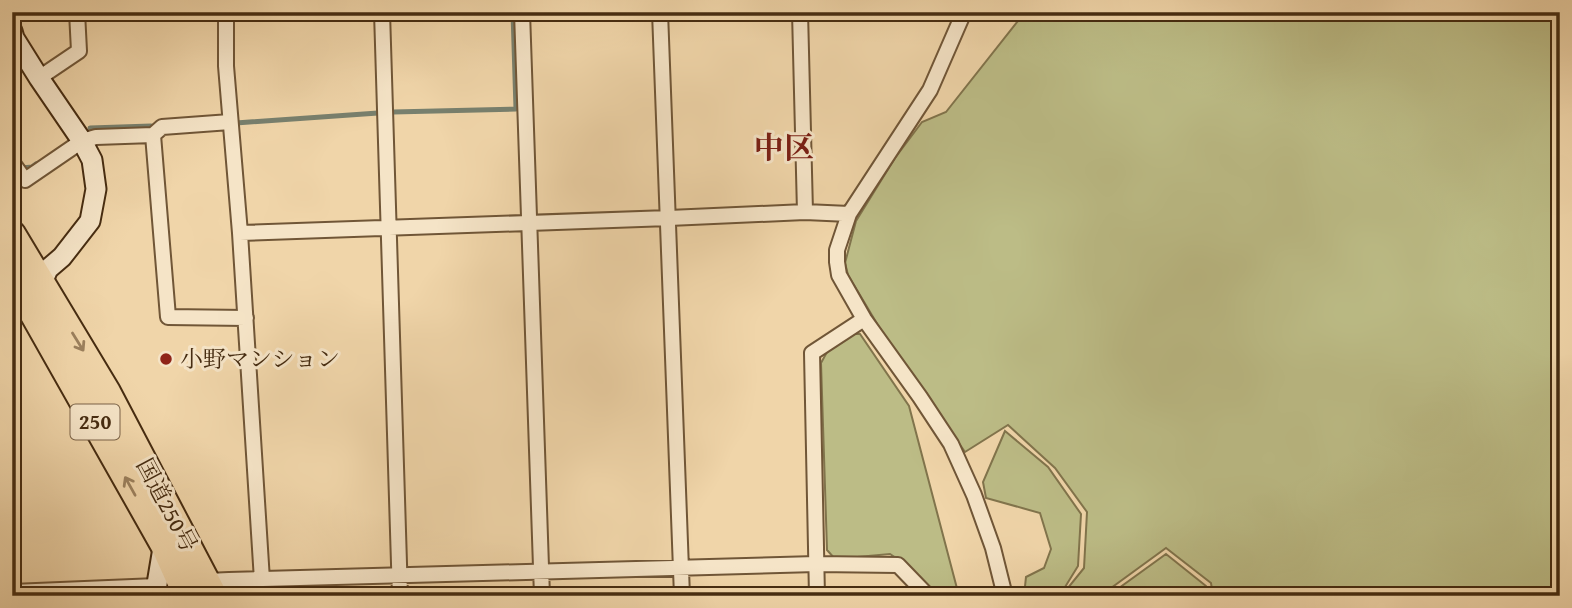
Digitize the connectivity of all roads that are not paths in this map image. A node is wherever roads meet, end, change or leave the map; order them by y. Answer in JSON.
{"nodes":[{"id":1,"x":77,"y":12,"type":"edge"},
{"id":2,"x":226,"y":12,"type":"edge"},
{"id":3,"x":382,"y":12,"type":"edge"},
{"id":4,"x":522,"y":12,"type":"edge"},
{"id":5,"x":660,"y":12,"type":"edge"},
{"id":6,"x":800,"y":12,"type":"edge"},
{"id":7,"x":964,"y":12,"type":"edge"},
{"id":8,"x":12,"y":31,"type":"edge"},
{"id":9,"x":39,"y":78,"type":"junction"},
{"id":10,"x":230,"y":122,"type":"junction"},
{"id":11,"x":153,"y":135,"type":"junction"},
{"id":12,"x":82,"y":141,"type":"junction"},
{"id":13,"x":12,"y":162,"type":"edge"},
{"id":14,"x":805,"y":212,"type":"junction"},
{"id":15,"x":849,"y":214,"type":"junction"},
{"id":16,"x":669,"y":218,"type":"junction"},
{"id":17,"x":529,"y":223,"type":"junction"},
{"id":18,"x":388,"y":228,"type":"junction"},
{"id":19,"x":240,"y":233,"type":"junction"},
{"id":20,"x":12,"y":234,"type":"edge"},
{"id":21,"x":12,"y":276,"type":"edge"},
{"id":22,"x":41,"y":285,"type":"junction"},
{"id":23,"x":246,"y":318,"type":"junction"},
{"id":24,"x":864,"y":319,"type":"junction"},
{"id":25,"x":155,"y":482,"type":"junction"},
{"id":26,"x":164,"y":545,"type":"junction"},
{"id":27,"x":816,"y":564,"type":"junction"},
{"id":28,"x":681,"y":568,"type":"junction"},
{"id":29,"x":542,"y":571,"type":"junction"},
{"id":30,"x":399,"y":576,"type":"junction"},
{"id":31,"x":262,"y":584,"type":"edge"},
{"id":32,"x":182,"y":591,"type":"edge"},
{"id":33,"x":12,"y":592,"type":"edge"},
{"id":34,"x":400,"y":596,"type":"edge"},
{"id":35,"x":542,"y":596,"type":"edge"},
{"id":36,"x":682,"y":596,"type":"edge"},
{"id":37,"x":817,"y":596,"type":"edge"},
{"id":38,"x":928,"y":596,"type":"edge"},
{"id":39,"x":1005,"y":596,"type":"edge"}],
"edges":[{"from":1,"to":9,"type":"street"},
{"from":2,"to":10,"type":"street"},
{"from":3,"to":18,"type":"street"},
{"from":4,"to":17,"type":"street"},
{"from":5,"to":16,"type":"street"},
{"from":6,"to":14,"type":"street"},
{"from":7,"to":15,"type":"street"},
{"from":8,"to":9,"type":"street"},
{"from":9,"to":12,"type":"street"},
{"from":10,"to":11,"type":"street"},
{"from":10,"to":19,"type":"street"},
{"from":11,"to":12,"type":"street"},
{"from":11,"to":23,"type":"street"},
{"from":12,"to":13,"type":"street"},
{"from":12,"to":22,"type":"street"},
{"from":14,"to":15,"type":"street"},
{"from":14,"to":16,"type":"street"},
{"from":15,"to":24,"type":"street"},
{"from":16,"to":17,"type":"street"},
{"from":16,"to":28,"type":"street"},
{"from":17,"to":18,"type":"street"},
{"from":17,"to":29,"type":"street"},
{"from":18,"to":19,"type":"street"},
{"from":18,"to":30,"type":"street"},
{"from":19,"to":23,"type":"street"},
{"from":20,"to":22,"type":"highway","name":"国道250号","number":"250"},
{"from":26,"to":21,"type":"highway","name":"国道250号","number":"250","one_way":true},
{"from":22,"to":25,"type":"highway","name":"国道250号","number":"250","one_way":true},
{"from":23,"to":31,"type":"street"},
{"from":24,"to":27,"type":"street"},
{"from":24,"to":39,"type":"street"},
{"from":25,"to":26,"type":"street"},
{"from":25,"to":32,"type":"highway","name":"国道250号","number":"250"},
{"from":26,"to":32,"type":"highway","name":"国道250号","number":"250"},
{"from":27,"to":28,"type":"street"},
{"from":27,"to":37,"type":"street"},
{"from":27,"to":38,"type":"street"},
{"from":28,"to":29,"type":"street"},
{"from":28,"to":36,"type":"street"},
{"from":29,"to":30,"type":"street"},
{"from":29,"to":35,"type":"street"},
{"from":30,"to":31,"type":"street"},
{"from":30,"to":34,"type":"street"},
{"from":31,"to":32,"type":"street"},
{"from":32,"to":33,"type":"street"}]}
